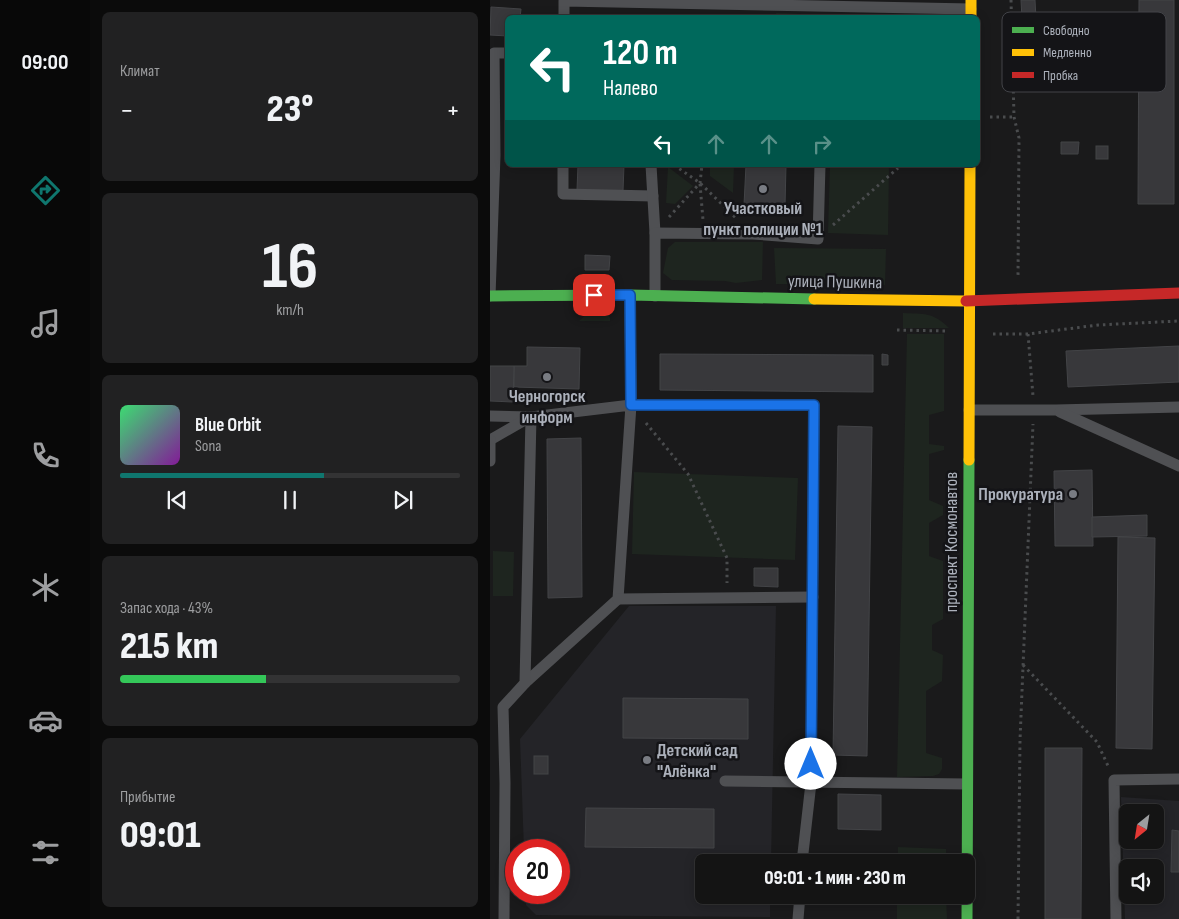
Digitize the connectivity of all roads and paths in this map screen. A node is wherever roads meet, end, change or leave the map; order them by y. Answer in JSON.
{"nodes":[{"id":1,"x":564,"y":1,"type":"edge"},
{"id":2,"x":796,"y":3,"type":"edge"},
{"id":3,"x":769,"y":5,"type":"junction"},
{"id":4,"x":971,"y":9,"type":"edge"},
{"id":5,"x":832,"y":12,"type":"edge"},
{"id":6,"x":564,"y":15,"type":"edge"},
{"id":7,"x":768,"y":15,"type":"edge"},
{"id":8,"x":505,"y":53,"type":"edge"},
{"id":9,"x":1014,"y":92,"type":"edge"},
{"id":10,"x":1014,"y":116,"type":"junction"},
{"id":11,"x":990,"y":117,"type":"dead end"},
{"id":12,"x":492,"y":165,"type":"edge"},
{"id":13,"x":563,"y":167,"type":"edge"},
{"id":14,"x":651,"y":167,"type":"edge"},
{"id":15,"x":677,"y":167,"type":"edge"},
{"id":16,"x":702,"y":167,"type":"edge"},
{"id":17,"x":820,"y":167,"type":"edge"},
{"id":18,"x":970,"y":167,"type":"edge"},
{"id":19,"x":898,"y":168,"type":"dead end"},
{"id":20,"x":700,"y":183,"type":"junction"},
{"id":21,"x":653,"y":196,"type":"junction"},
{"id":22,"x":655,"y":233,"type":"junction"},
{"id":23,"x":704,"y":234,"type":"junction"},
{"id":24,"x":753,"y":234,"type":"junction"},
{"id":25,"x":818,"y":239,"type":"junction"},
{"id":26,"x":1018,"y":283,"type":"dead end"},
{"id":27,"x":1179,"y":293,"type":"edge"},
{"id":28,"x":630,"y":295,"type":"junction"},
{"id":29,"x":490,"y":296,"type":"edge"},
{"id":30,"x":655,"y":296,"type":"junction"},
{"id":31,"x":969,"y":301,"type":"junction"},
{"id":32,"x":1179,"y":321,"type":"edge"},
{"id":33,"x":897,"y":330,"type":"dead end"},
{"id":34,"x":946,"y":331,"type":"dead end"},
{"id":35,"x":991,"y":334,"type":"dead end"},
{"id":36,"x":1028,"y":334,"type":"junction"},
{"id":37,"x":631,"y":405,"type":"junction"},
{"id":38,"x":1179,"y":406,"type":"edge"},
{"id":39,"x":969,"y":410,"type":"junction"},
{"id":40,"x":1034,"y":410,"type":"junction"},
{"id":41,"x":1056,"y":410,"type":"junction"},
{"id":42,"x":490,"y":416,"type":"edge"},
{"id":43,"x":531,"y":416,"type":"junction"},
{"id":44,"x":490,"y":440,"type":"edge"},
{"id":45,"x":490,"y":461,"type":"edge"},
{"id":46,"x":1179,"y":466,"type":"edge"},
{"id":47,"x":812,"y":597,"type":"junction"},
{"id":48,"x":727,"y":598,"type":"junction"},
{"id":49,"x":618,"y":599,"type":"junction"},
{"id":50,"x":1024,"y":666,"type":"junction"},
{"id":51,"x":525,"y":683,"type":"junction"},
{"id":52,"x":1179,"y":779,"type":"edge"},
{"id":53,"x":1114,"y":780,"type":"junction"},
{"id":54,"x":726,"y":781,"type":"dead end"},
{"id":55,"x":811,"y":783,"type":"junction"},
{"id":56,"x":967,"y":784,"type":"junction"},
{"id":57,"x":803,"y":854,"type":"edge"},
{"id":58,"x":799,"y":904,"type":"edge"},
{"id":59,"x":504,"y":919,"type":"edge"},
{"id":60,"x":798,"y":919,"type":"edge"},
{"id":61,"x":967,"y":919,"type":"edge"},
{"id":62,"x":1018,"y":919,"type":"edge"},
{"id":63,"x":1116,"y":919,"type":"edge"}],
"edges":[{"from":1,"to":3,"type":"lane"},
{"from":1,"to":6,"type":"lane"},
{"from":2,"to":3,"type":"lane"},
{"from":2,"to":5,"type":"lane"},
{"from":3,"to":7,"type":"lane"},
{"from":4,"to":5,"type":"lane"},
{"from":8,"to":12,"type":"lane"},
{"from":9,"to":10,"type":"path"},
{"from":10,"to":11,"type":"path"},
{"from":10,"to":26,"type":"path"},
{"from":12,"to":29,"type":"lane"},
{"from":13,"to":21,"type":"lane"},
{"from":14,"to":21,"type":"lane"},
{"from":15,"to":20,"type":"path"},
{"from":16,"to":20,"type":"path"},
{"from":17,"to":25,"type":"lane"},
{"from":18,"to":31,"type":"main road","name":"проспект Космонавтов"},
{"from":19,"to":25,"type":"path"},
{"from":20,"to":22,"type":"path"},
{"from":20,"to":23,"type":"path"},
{"from":20,"to":24,"type":"path"},
{"from":21,"to":22,"type":"lane"},
{"from":22,"to":23,"type":"lane"},
{"from":22,"to":30,"type":"lane"},
{"from":23,"to":24,"type":"lane"},
{"from":24,"to":25,"type":"lane"},
{"from":27,"to":31,"type":"main road","name":"улица Пушкина"},
{"from":28,"to":29,"type":"main road","name":"улица Пушкина"},
{"from":28,"to":30,"type":"main road","name":"улица Пушкина"},
{"from":28,"to":37,"type":"lane"},
{"from":30,"to":31,"type":"main road","name":"улица Пушкина"},
{"from":31,"to":39,"type":"main road","name":"проспект Космонавтов"},
{"from":32,"to":36,"type":"path"},
{"from":33,"to":34,"type":"path"},
{"from":35,"to":36,"type":"path"},
{"from":36,"to":40,"type":"path"},
{"from":37,"to":43,"type":"lane"},
{"from":37,"to":47,"type":"lane"},
{"from":37,"to":48,"type":"path"},
{"from":37,"to":49,"type":"lane"},
{"from":38,"to":41,"type":"lane"},
{"from":39,"to":40,"type":"lane"},
{"from":39,"to":56,"type":"main road","name":"проспект Космонавтов"},
{"from":40,"to":41,"type":"lane"},
{"from":40,"to":50,"type":"path"},
{"from":41,"to":46,"type":"lane"},
{"from":42,"to":43,"type":"lane"},
{"from":43,"to":44,"type":"lane"},
{"from":43,"to":51,"type":"lane"},
{"from":44,"to":45,"type":"lane"},
{"from":47,"to":48,"type":"lane"},
{"from":47,"to":55,"type":"lane"},
{"from":48,"to":49,"type":"lane"},
{"from":49,"to":51,"type":"lane"},
{"from":50,"to":53,"type":"path"},
{"from":50,"to":62,"type":"path"},
{"from":51,"to":59,"type":"lane"},
{"from":52,"to":53,"type":"lane"},
{"from":53,"to":63,"type":"lane"},
{"from":54,"to":55,"type":"lane"},
{"from":55,"to":56,"type":"lane"},
{"from":55,"to":57,"type":"lane"},
{"from":56,"to":61,"type":"main road","name":"проспект Космонавтов"},
{"from":58,"to":60,"type":"lane"}]}
